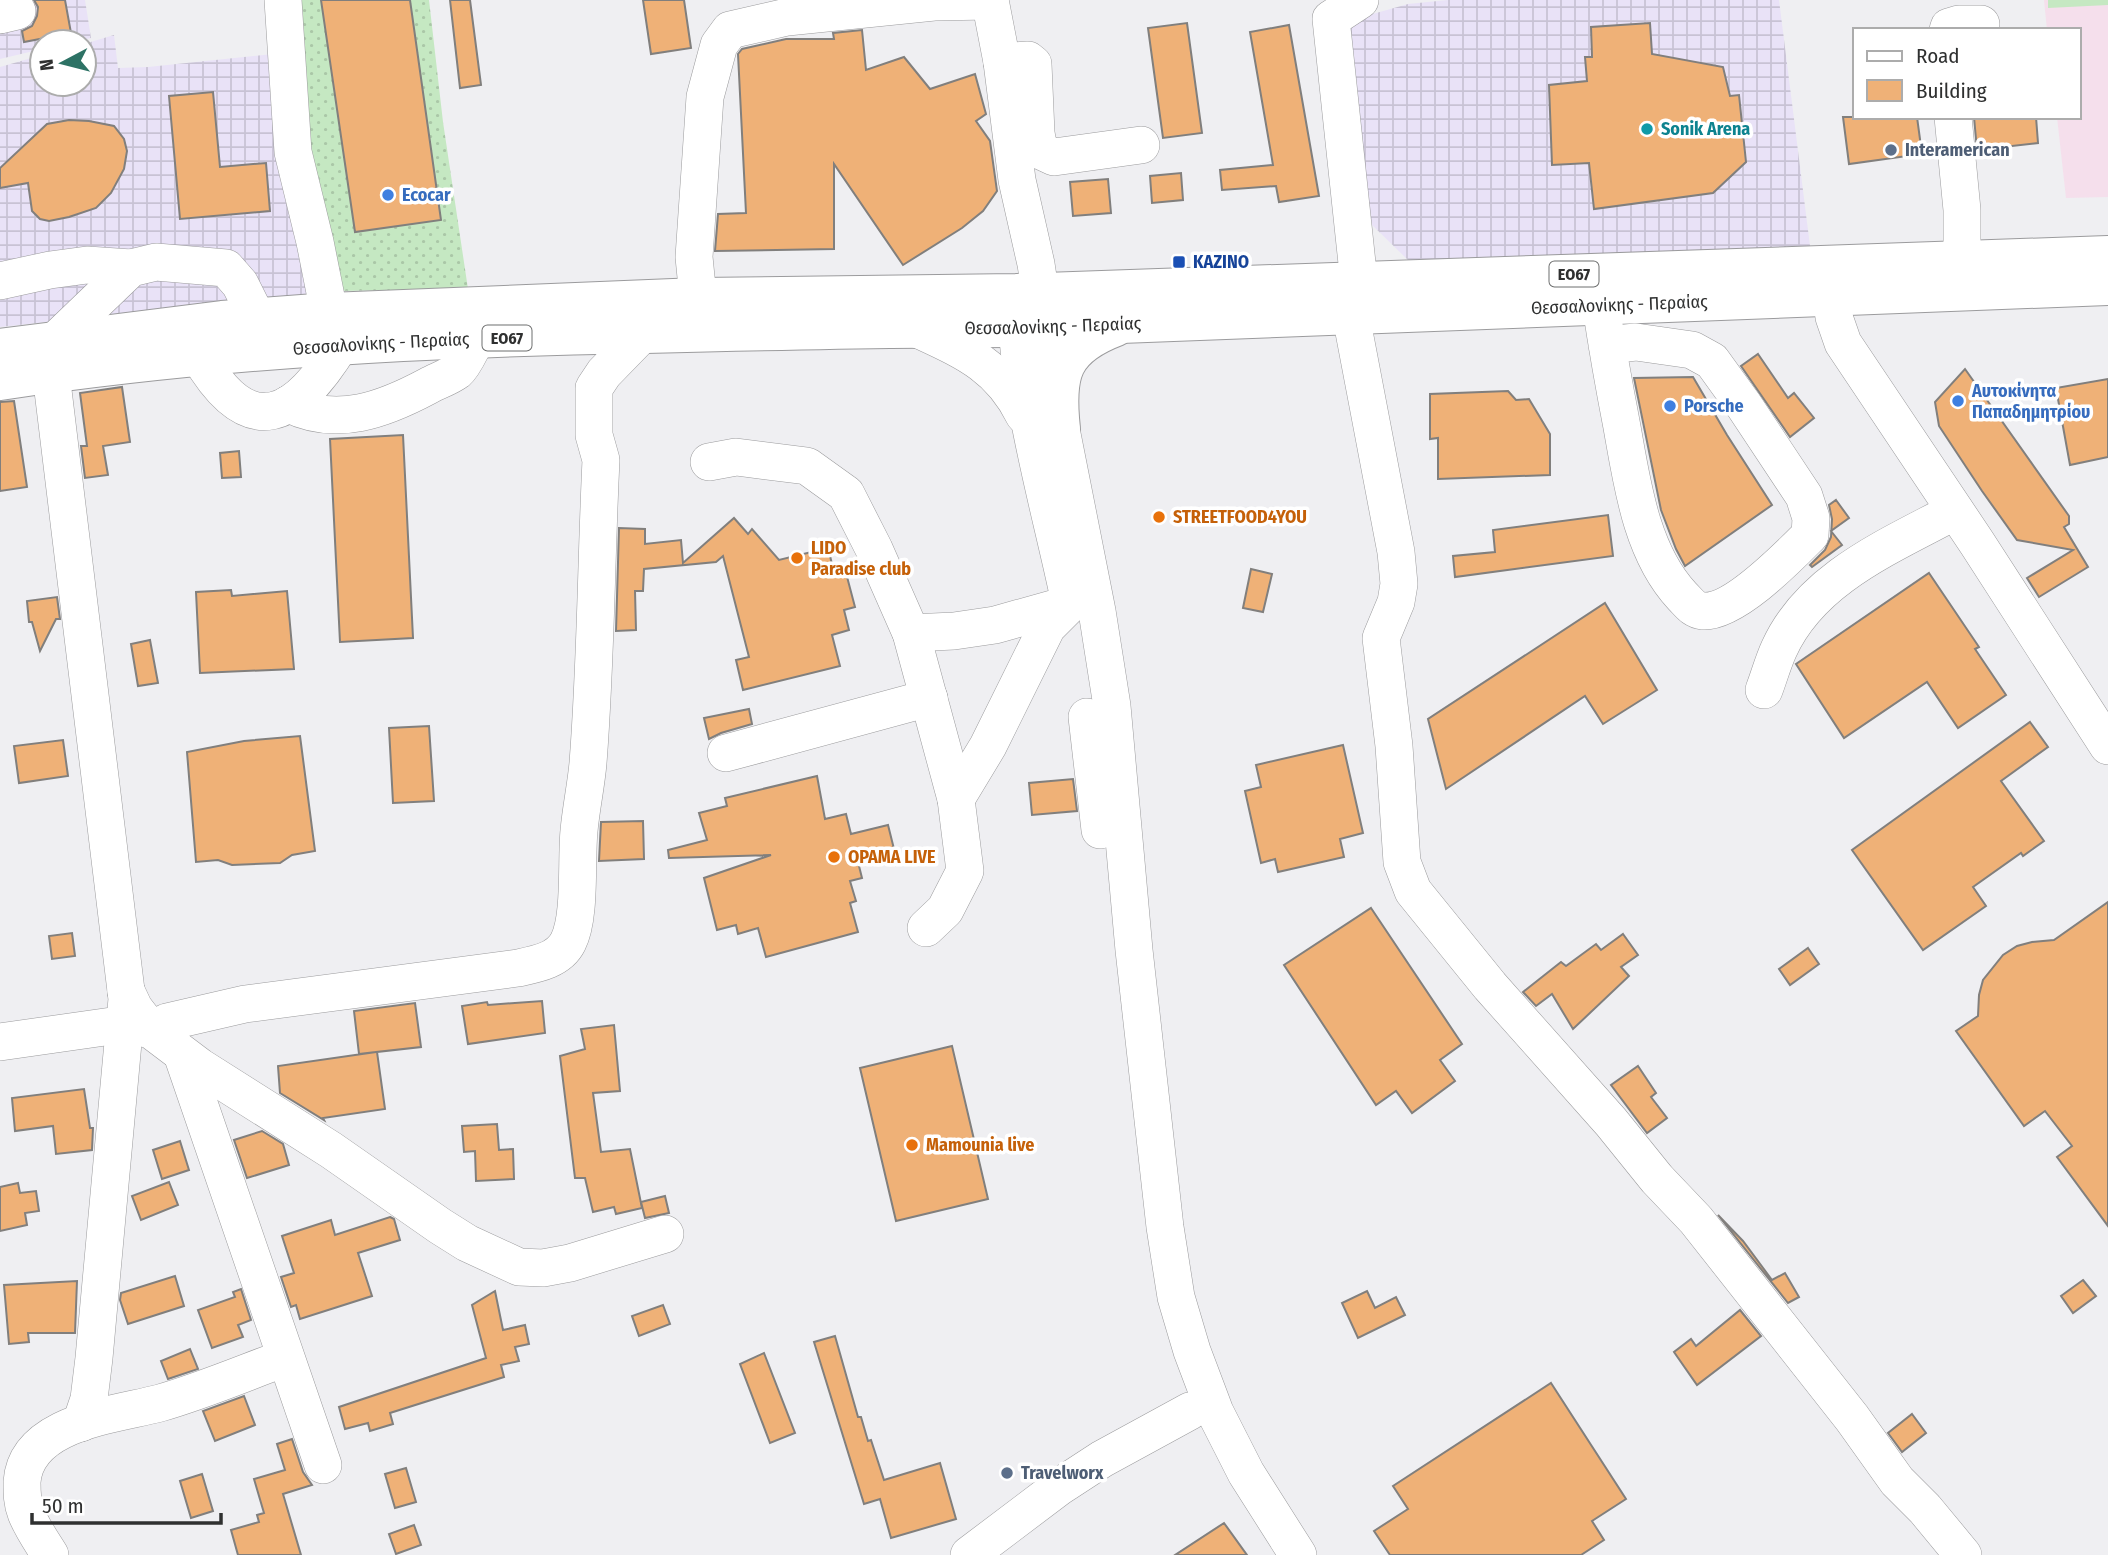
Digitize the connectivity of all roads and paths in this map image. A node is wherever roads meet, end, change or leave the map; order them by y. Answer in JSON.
{"nodes":[{"id":1,"x":283,"y":0,"type":"edge"},
{"id":2,"x":990,"y":0,"type":"edge"},
{"id":3,"x":1360,"y":0,"type":"edge"},
{"id":4,"x":1002,"y":62,"type":"junction"},
{"id":5,"x":1953,"y":119,"type":"edge"},
{"id":6,"x":1141,"y":145,"type":"dead end"},
{"id":7,"x":2108,"y":255,"type":"edge"},
{"id":8,"x":1962,"y":260,"type":"junction"},
{"id":9,"x":131,"y":268,"type":"junction"},
{"id":10,"x":0,"y":281,"type":"edge"},
{"id":11,"x":2108,"y":286,"type":"edge"},
{"id":12,"x":1831,"y":296,"type":"junction"},
{"id":13,"x":698,"y":297,"type":"junction"},
{"id":14,"x":1355,"y":299,"type":"junction"},
{"id":15,"x":1601,"y":306,"type":"junction"},
{"id":16,"x":1030,"y":310,"type":"junction"},
{"id":17,"x":256,"y":316,"type":"junction"},
{"id":18,"x":1123,"y":324,"type":"junction"},
{"id":19,"x":913,"y":327,"type":"junction"},
{"id":20,"x":335,"y":328,"type":"junction"},
{"id":21,"x":642,"y":334,"type":"junction"},
{"id":22,"x":477,"y":338,"type":"junction"},
{"id":23,"x":1607,"y":345,"type":"junction"},
{"id":24,"x":0,"y":348,"type":"edge"},
{"id":25,"x":199,"y":355,"type":"junction"},
{"id":26,"x":53,"y":358,"type":"junction"},
{"id":27,"x":0,"y":381,"type":"edge"},
{"id":28,"x":289,"y":404,"type":"junction"},
{"id":29,"x":1047,"y":432,"type":"junction"},
{"id":30,"x":709,"y":462,"type":"dead end"},
{"id":31,"x":1955,"y":511,"type":"junction"},
{"id":32,"x":1070,"y":604,"type":"junction"},
{"id":33,"x":911,"y":633,"type":"junction"},
{"id":34,"x":1764,"y":690,"type":"dead end"},
{"id":35,"x":929,"y":698,"type":"junction"},
{"id":36,"x":2108,"y":746,"type":"edge"},
{"id":37,"x":726,"y":753,"type":"dead end"},
{"id":38,"x":956,"y":799,"type":"junction"},
{"id":39,"x":926,"y":928,"type":"dead end"},
{"id":40,"x":134,"y":1015,"type":"junction"},
{"id":41,"x":0,"y":1042,"type":"edge"},
{"id":42,"x":182,"y":1054,"type":"junction"},
{"id":43,"x":665,"y":1234,"type":"dead end"},
{"id":44,"x":285,"y":1359,"type":"junction"},
{"id":45,"x":1191,"y":1411,"type":"junction"},
{"id":46,"x":81,"y":1423,"type":"junction"},
{"id":47,"x":323,"y":1465,"type":"dead end"},
{"id":48,"x":8,"y":1511,"type":"edge"},
{"id":49,"x":50,"y":1555,"type":"edge"},
{"id":50,"x":969,"y":1555,"type":"edge"},
{"id":51,"x":1269,"y":1555,"type":"edge"},
{"id":52,"x":1298,"y":1555,"type":"edge"},
{"id":53,"x":1963,"y":1555,"type":"edge"}],
"edges":[{"from":1,"to":20,"type":"street"},
{"from":2,"to":4,"type":"street"},
{"from":2,"to":13,"type":"street"},
{"from":3,"to":14,"type":"street"},
{"from":4,"to":6,"type":"street"},
{"from":4,"to":16,"type":"street"},
{"from":5,"to":8,"type":"street"},
{"from":7,"to":8,"type":"main road","name":"Θεσσαλονίκης - Περαίας","number":"ΕΟ67"},
{"from":8,"to":14,"type":"main road","name":"Θεσσαλονίκης - Περαίας","number":"ΕΟ67"},
{"from":9,"to":10,"type":"street"},
{"from":9,"to":17,"type":"street"},
{"from":9,"to":26,"type":"street"},
{"from":11,"to":12,"type":"main road","name":"Θεσσαλονίκης - Περαίας","number":"ΕΟ67"},
{"from":12,"to":15,"type":"main road","name":"Θεσσαλονίκης - Περαίας","number":"ΕΟ67"},
{"from":12,"to":31,"type":"street"},
{"from":13,"to":16,"type":"main road","name":"Θεσσαλονίκης - Περαίας","number":"ΕΟ67"},
{"from":13,"to":20,"type":"main road","name":"Θεσσαλονίκης - Περαίας","number":"ΕΟ67"},
{"from":14,"to":15,"type":"main road","name":"Θεσσαλονίκης - Περαίας","number":"ΕΟ67"},
{"from":14,"to":16,"type":"main road","name":"Θεσσαλονίκης - Περαίας","number":"ΕΟ67"},
{"from":14,"to":18,"type":"main road","name":"Θεσσαλονίκης - Περαίας","number":"ΕΟ67"},
{"from":14,"to":53,"type":"street"},
{"from":15,"to":23,"type":"street"},
{"from":16,"to":18,"type":"main road","name":"Θεσσαλονίκης - Περαίας","number":"ΕΟ67"},
{"from":16,"to":19,"type":"main road","name":"Θεσσαλονίκης - Περαίας","number":"ΕΟ67"},
{"from":16,"to":29,"type":"street"},
{"from":17,"to":20,"type":"main road","name":"Θεσσαλονίκης - Περαίας","number":"ΕΟ67"},
{"from":17,"to":26,"type":"main road","name":"Θεσσαλονίκης - Περαίας","number":"ΕΟ67"},
{"from":18,"to":29,"type":"main road"},
{"from":19,"to":21,"type":"main road","name":"Θεσσαλονίκης - Περαίας","number":"ΕΟ67"},
{"from":19,"to":29,"type":"street"},
{"from":20,"to":22,"type":"main road","name":"Θεσσαλονίκης - Περαίας","number":"ΕΟ67"},
{"from":20,"to":25,"type":"main road","name":"Θεσσαλονίκης - Περαίας","number":"ΕΟ67"},
{"from":20,"to":28,"type":"street"},
{"from":21,"to":22,"type":"main road","name":"Θεσσαλονίκης - Περαίας","number":"ΕΟ67"},
{"from":21,"to":40,"type":"street"},
{"from":22,"to":28,"type":"street"},
{"from":23,"to":23,"type":"street"},
{"from":24,"to":26,"type":"main road","name":"Θεσσαλονίκης - Περαίας","number":"ΕΟ67"},
{"from":25,"to":26,"type":"main road","name":"Θεσσαλονίκης - Περαίας","number":"ΕΟ67"},
{"from":25,"to":28,"type":"street"},
{"from":26,"to":27,"type":"main road","name":"Θεσσαλονίκης - Περαίας","number":"ΕΟ67"},
{"from":26,"to":40,"type":"street"},
{"from":29,"to":32,"type":"street"},
{"from":29,"to":52,"type":"street"},
{"from":30,"to":33,"type":"street"},
{"from":31,"to":34,"type":"street"},
{"from":31,"to":36,"type":"street"},
{"from":32,"to":33,"type":"street"},
{"from":32,"to":38,"type":"street"},
{"from":32,"to":45,"type":"street"},
{"from":33,"to":35,"type":"street"},
{"from":35,"to":37,"type":"street"},
{"from":35,"to":38,"type":"street"},
{"from":38,"to":39,"type":"street"},
{"from":40,"to":41,"type":"street"},
{"from":40,"to":42,"type":"street"},
{"from":40,"to":46,"type":"street"},
{"from":42,"to":43,"type":"street"},
{"from":42,"to":44,"type":"street"},
{"from":44,"to":46,"type":"street"},
{"from":44,"to":47,"type":"street"},
{"from":45,"to":50,"type":"street"},
{"from":45,"to":51,"type":"street"},
{"from":46,"to":48,"type":"street"},
{"from":48,"to":49,"type":"street"}]}
